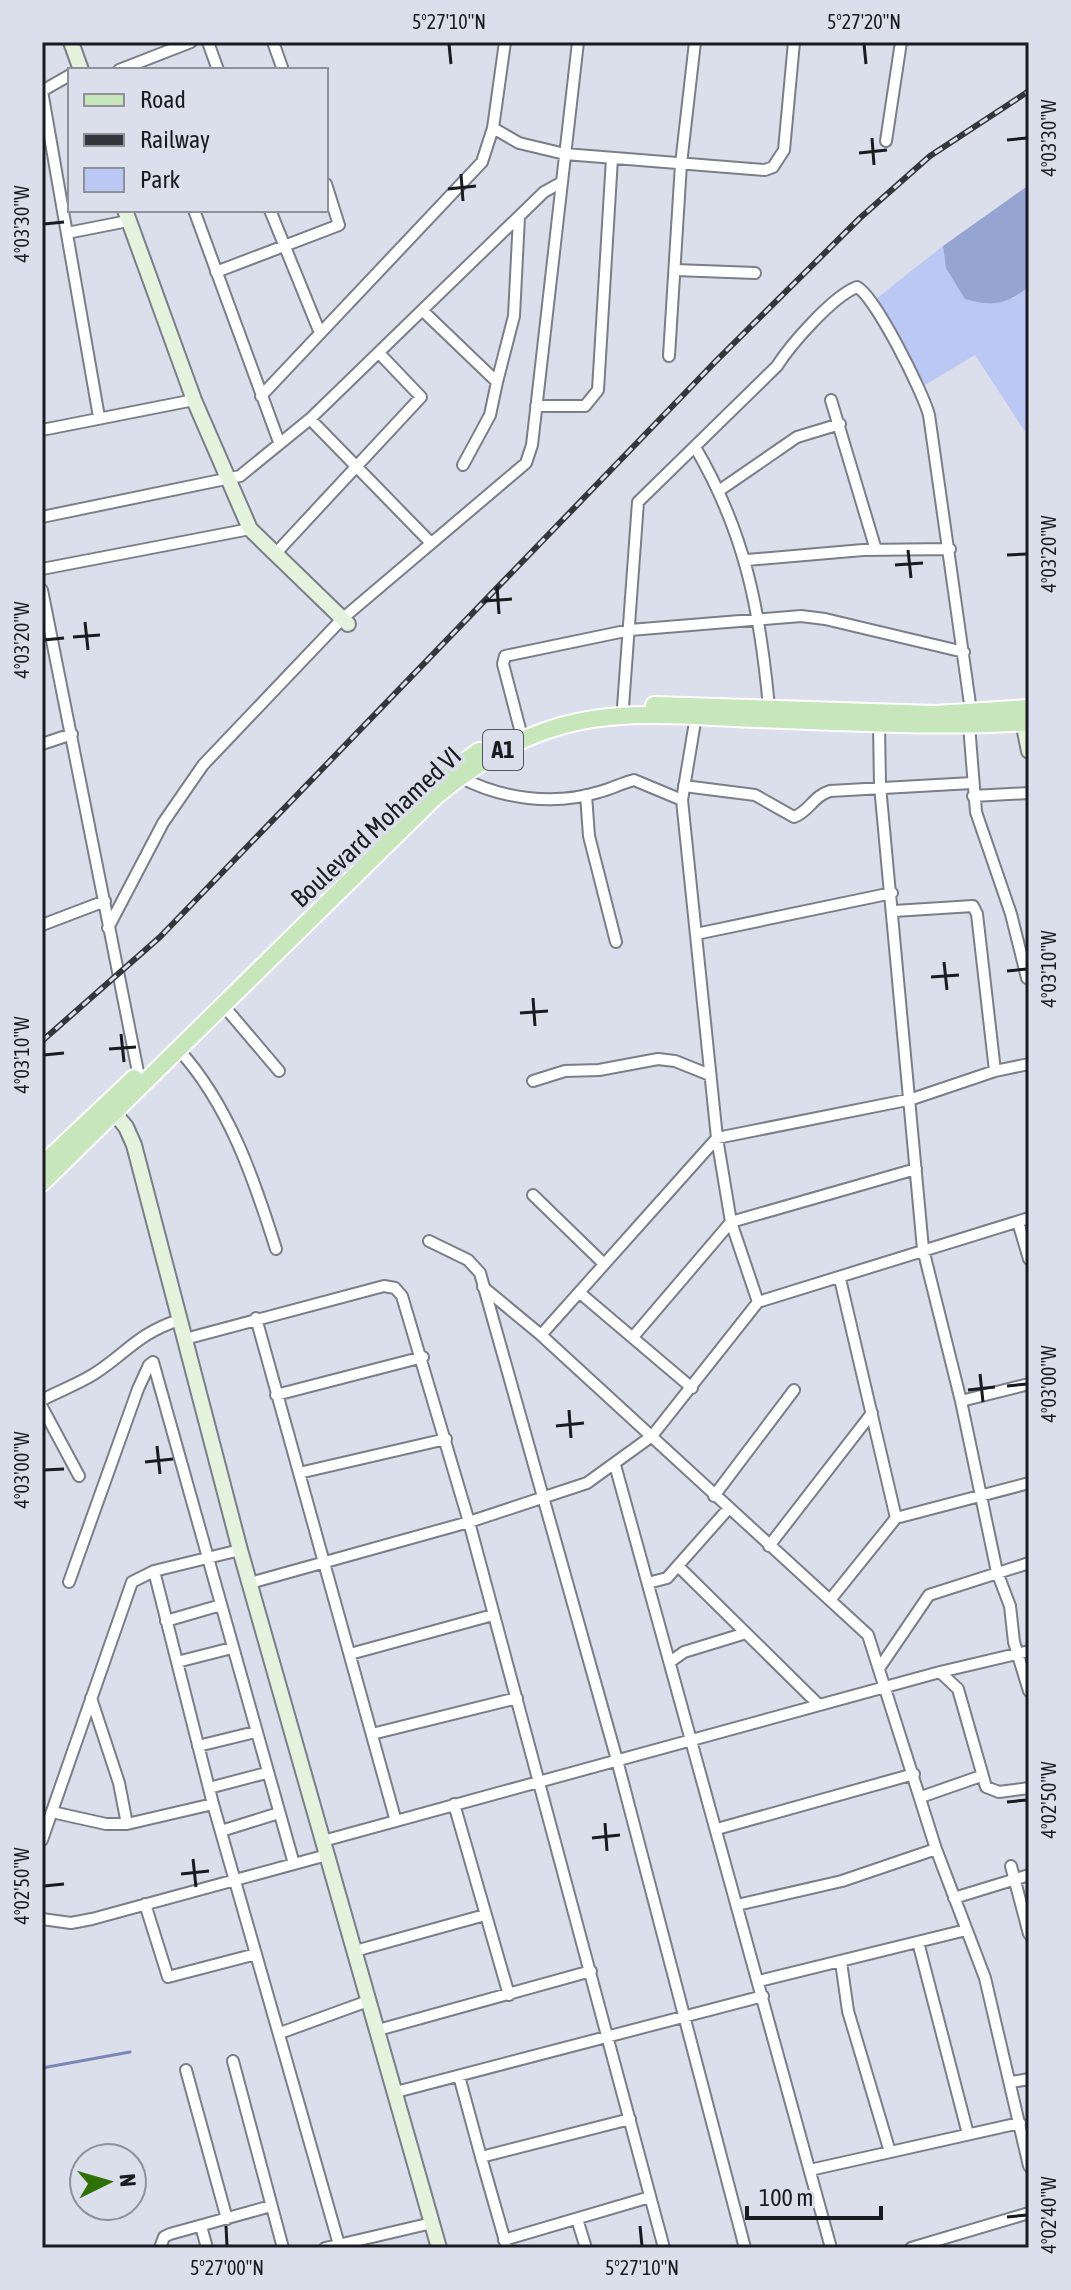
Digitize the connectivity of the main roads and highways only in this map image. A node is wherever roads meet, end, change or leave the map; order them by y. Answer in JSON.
{"nodes":[{"id":1,"x":1026,"y":715,"type":"edge"},
{"id":2,"x":970,"y":718,"type":"junction"},
{"id":3,"x":140,"y":1080,"type":"junction"},
{"id":4,"x":110,"y":1108,"type":"junction"},
{"id":5,"x":42,"y":1165,"type":"edge"},
{"id":6,"x":42,"y":1183,"type":"edge"}],
"edges":[{"from":1,"to":2,"type":"main road","name":"Boulevard Mohamed VI","number":"A1"},
{"from":2,"to":3,"type":"main road","name":"Boulevard Mohamed VI","number":"A1"},
{"from":2,"to":3,"type":"main road","name":"Boulevard Mohamed VI","number":"A1"},
{"from":3,"to":4,"type":"main road","name":"Boulevard Mohamed VI","number":"A1"},
{"from":4,"to":5,"type":"main road","name":"Boulevard Mohamed VI","number":"A1"},
{"from":4,"to":6,"type":"main road","name":"Boulevard Mohamed VI","number":"A1"}]}
